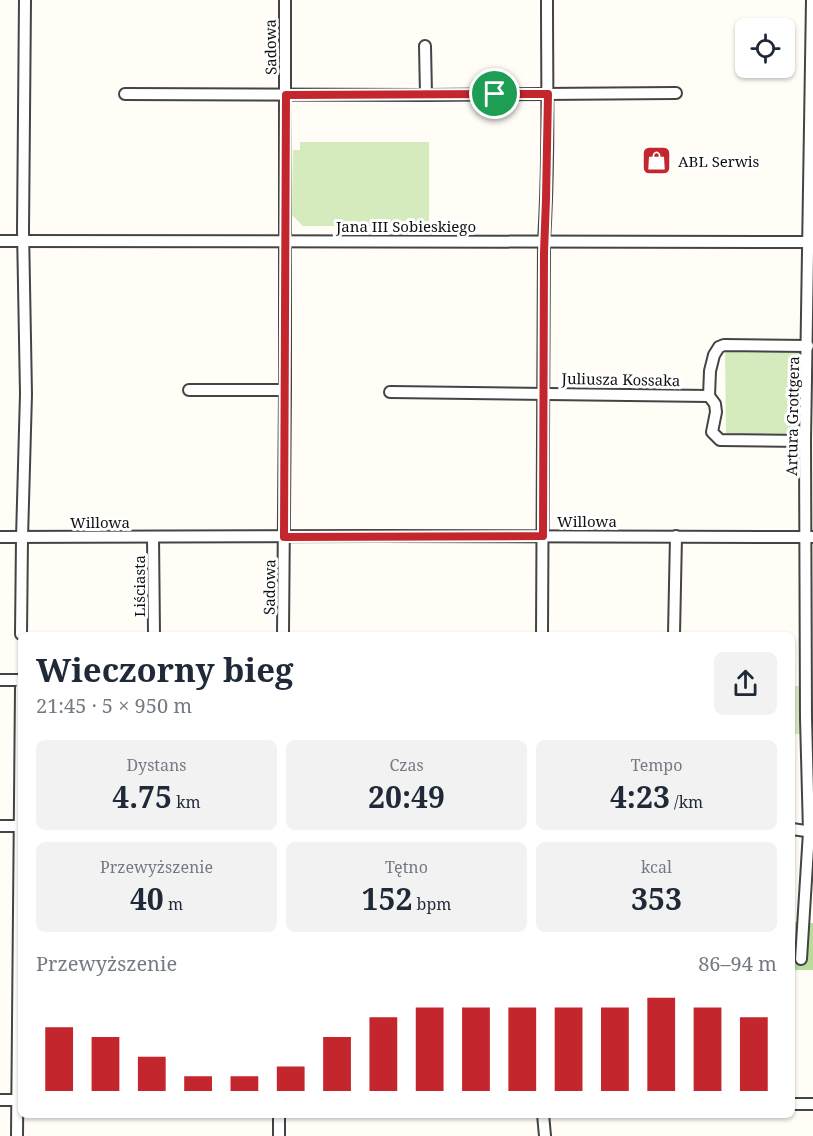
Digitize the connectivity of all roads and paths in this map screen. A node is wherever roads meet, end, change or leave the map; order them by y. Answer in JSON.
{"nodes":[{"id":1,"x":25,"y":0,"type":"edge"},
{"id":2,"x":285,"y":0,"type":"edge"},
{"id":3,"x":547,"y":0,"type":"edge"},
{"id":4,"x":812,"y":0,"type":"edge"},
{"id":5,"x":425,"y":46,"type":"dead end"},
{"id":6,"x":676,"y":93,"type":"dead end"},
{"id":7,"x":125,"y":94,"type":"dead end"},
{"id":8,"x":548,"y":94,"type":"junction"},
{"id":9,"x":286,"y":95,"type":"junction"},
{"id":10,"x":426,"y":95,"type":"junction"},
{"id":11,"x":0,"y":241,"type":"edge"},
{"id":12,"x":23,"y":241,"type":"junction"},
{"id":13,"x":285,"y":242,"type":"junction"},
{"id":14,"x":544,"y":242,"type":"junction"},
{"id":15,"x":810,"y":243,"type":"edge"},
{"id":16,"x":807,"y":346,"type":"junction"},
{"id":17,"x":189,"y":390,"type":"dead end"},
{"id":18,"x":285,"y":390,"type":"junction"},
{"id":19,"x":390,"y":392,"type":"dead end"},
{"id":20,"x":543,"y":393,"type":"junction"},
{"id":21,"x":709,"y":396,"type":"junction"},
{"id":22,"x":805,"y":441,"type":"junction"},
{"id":23,"x":543,"y":536,"type":"junction"},
{"id":24,"x":676,"y":536,"type":"junction"},
{"id":25,"x":810,"y":536,"type":"edge"},
{"id":26,"x":0,"y":537,"type":"edge"},
{"id":27,"x":153,"y":537,"type":"junction"},
{"id":28,"x":284,"y":537,"type":"junction"},
{"id":29,"x":22,"y":538,"type":"junction"},
{"id":30,"x":21,"y":632,"type":"edge"},
{"id":31,"x":154,"y":632,"type":"edge"},
{"id":32,"x":283,"y":632,"type":"edge"},
{"id":33,"x":542,"y":632,"type":"edge"},
{"id":34,"x":674,"y":632,"type":"edge"},
{"id":35,"x":0,"y":680,"type":"edge"},
{"id":36,"x":18,"y":680,"type":"edge"},
{"id":37,"x":810,"y":741,"type":"edge"},
{"id":38,"x":0,"y":826,"type":"edge"},
{"id":39,"x":18,"y":826,"type":"edge"},
{"id":40,"x":795,"y":829,"type":"edge"},
{"id":41,"x":811,"y":832,"type":"edge"},
{"id":42,"x":801,"y":959,"type":"dead end"},
{"id":43,"x":0,"y":1100,"type":"edge"},
{"id":44,"x":18,"y":1100,"type":"edge"},
{"id":45,"x":795,"y":1104,"type":"edge"},
{"id":46,"x":813,"y":1104,"type":"edge"},
{"id":47,"x":18,"y":1118,"type":"edge"},
{"id":48,"x":279,"y":1118,"type":"edge"},
{"id":49,"x":543,"y":1118,"type":"edge"},
{"id":50,"x":17,"y":1136,"type":"edge"},
{"id":51,"x":279,"y":1136,"type":"edge"},
{"id":52,"x":545,"y":1136,"type":"edge"}],
"edges":[{"from":1,"to":12,"type":"street"},
{"from":2,"to":9,"type":"street","name":"Sadowa"},
{"from":3,"to":8,"type":"street"},
{"from":4,"to":15,"type":"street","name":"Artura Grottgera"},
{"from":5,"to":10,"type":"street"},
{"from":6,"to":8,"type":"street"},
{"from":7,"to":9,"type":"street"},
{"from":8,"to":10,"type":"street"},
{"from":8,"to":14,"type":"street"},
{"from":9,"to":10,"type":"street"},
{"from":9,"to":13,"type":"street","name":"Sadowa"},
{"from":11,"to":12,"type":"street","name":"Jana III Sobieskiego"},
{"from":12,"to":13,"type":"street","name":"Jana III Sobieskiego"},
{"from":12,"to":29,"type":"street"},
{"from":13,"to":14,"type":"street","name":"Jana III Sobieskiego"},
{"from":13,"to":18,"type":"street","name":"Sadowa"},
{"from":14,"to":15,"type":"street","name":"Jana III Sobieskiego"},
{"from":14,"to":20,"type":"street"},
{"from":15,"to":16,"type":"street","name":"Artura Grottgera"},
{"from":16,"to":21,"type":"street"},
{"from":16,"to":22,"type":"street","name":"Artura Grottgera"},
{"from":17,"to":18,"type":"street"},
{"from":18,"to":28,"type":"street","name":"Sadowa"},
{"from":19,"to":20,"type":"street","name":"Juliusza Kossaka"},
{"from":20,"to":21,"type":"street","name":"Juliusza Kossaka"},
{"from":20,"to":23,"type":"street"},
{"from":21,"to":22,"type":"street"},
{"from":22,"to":25,"type":"street","name":"Artura Grottgera"},
{"from":23,"to":24,"type":"street","name":"Willowa"},
{"from":23,"to":28,"type":"street","name":"Willowa"},
{"from":23,"to":33,"type":"street"},
{"from":24,"to":25,"type":"street","name":"Willowa"},
{"from":24,"to":34,"type":"street"},
{"from":25,"to":37,"type":"street","name":"Artura Grottgera"},
{"from":26,"to":29,"type":"street","name":"Willowa"},
{"from":27,"to":28,"type":"street","name":"Willowa"},
{"from":27,"to":29,"type":"street","name":"Willowa"},
{"from":27,"to":31,"type":"street","name":"Liściasta"},
{"from":28,"to":32,"type":"street","name":"Sadowa"},
{"from":29,"to":30,"type":"street"},
{"from":35,"to":36,"type":"street"},
{"from":37,"to":41,"type":"street","name":"Artura Grottgera"},
{"from":38,"to":39,"type":"street"},
{"from":40,"to":41,"type":"street"},
{"from":41,"to":42,"type":"street","name":"Artura Grottgera"},
{"from":43,"to":44,"type":"street"},
{"from":45,"to":46,"type":"street"},
{"from":47,"to":50,"type":"street"},
{"from":48,"to":51,"type":"street"},
{"from":49,"to":52,"type":"street"}]}
